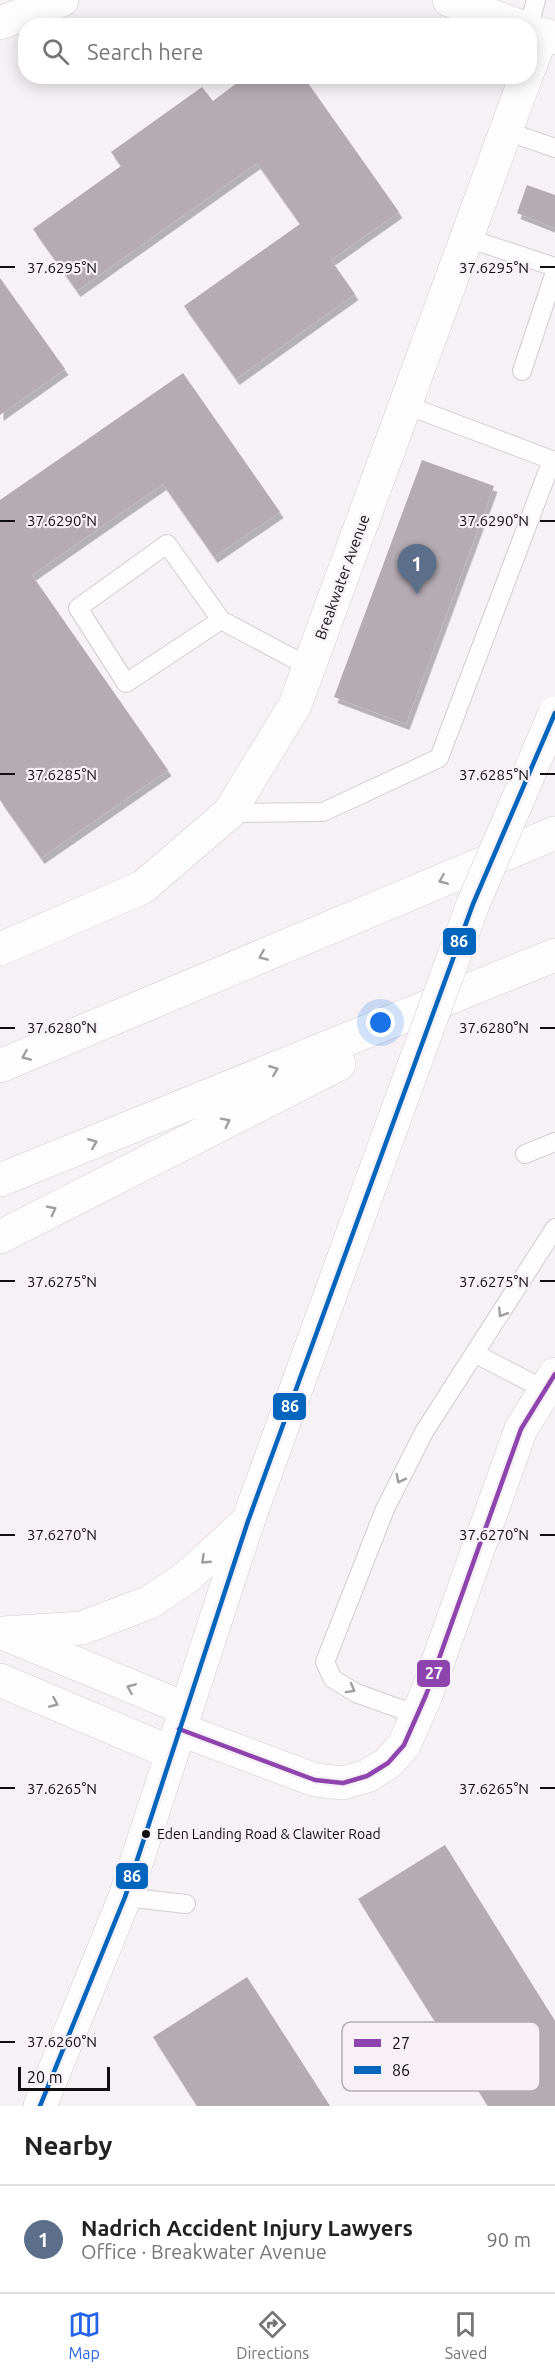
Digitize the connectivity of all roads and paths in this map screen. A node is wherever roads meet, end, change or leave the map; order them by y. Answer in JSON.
{"nodes":[{"id":1,"x":62,"y":0,"type":"edge"},
{"id":2,"x":449,"y":0,"type":"edge"},
{"id":3,"x":536,"y":0,"type":"edge"},
{"id":4,"x":501,"y":18,"type":"edge"},
{"id":5,"x":535,"y":18,"type":"edge"},
{"id":6,"x":0,"y":23,"type":"edge"},
{"id":7,"x":523,"y":84,"type":"edge"},
{"id":8,"x":506,"y":131,"type":"junction"},
{"id":9,"x":555,"y":148,"type":"edge"},
{"id":10,"x":467,"y":238,"type":"junction"},
{"id":11,"x":555,"y":267,"type":"edge"},
{"id":12,"x":555,"y":272,"type":"edge"},
{"id":13,"x":522,"y":371,"type":"dead end"},
{"id":14,"x":406,"y":405,"type":"junction"},
{"id":15,"x":221,"y":620,"type":"junction"},
{"id":16,"x":309,"y":667,"type":"junction"},
{"id":17,"x":555,"y":713,"type":"edge"},
{"id":18,"x":229,"y":813,"type":"junction"},
{"id":19,"x":555,"y":833,"type":"edge"},
{"id":20,"x":0,"y":950,"type":"edge"},
{"id":21,"x":544,"y":960,"type":"edge"},
{"id":22,"x":0,"y":1066,"type":"edge"},
{"id":23,"x":555,"y":1142,"type":"edge"},
{"id":24,"x":525,"y":1154,"type":"dead end"},
{"id":25,"x":0,"y":1180,"type":"edge"},
{"id":26,"x":555,"y":1228,"type":"edge"},
{"id":27,"x":0,"y":1237,"type":"edge"},
{"id":28,"x":476,"y":1354,"type":"junction"},
{"id":29,"x":550,"y":1382,"type":"edge"},
{"id":30,"x":248,"y":1521,"type":"junction"},
{"id":31,"x":2,"y":1632,"type":"edge"},
{"id":32,"x":0,"y":1680,"type":"edge"},
{"id":33,"x":417,"y":1715,"type":"junction"},
{"id":34,"x":179,"y":1730,"type":"junction"},
{"id":35,"x":125,"y":1897,"type":"junction"},
{"id":36,"x":186,"y":1904,"type":"dead end"},
{"id":37,"x":40,"y":2106,"type":"edge"}],
"edges":[{"from":1,"to":6,"type":"main road"},
{"from":2,"to":4,"type":"main road"},
{"from":3,"to":5,"type":"lane"},
{"from":7,"to":8,"type":"main road","name":"Breakwater Avenue"},
{"from":8,"to":9,"type":"lane"},
{"from":8,"to":10,"type":"main road","name":"Breakwater Avenue"},
{"from":10,"to":11,"type":"lane"},
{"from":10,"to":14,"type":"main road","name":"Breakwater Avenue"},
{"from":12,"to":13,"type":"lane"},
{"from":14,"to":16,"type":"main road","name":"Breakwater Avenue"},
{"from":14,"to":18,"type":"lane"},
{"from":15,"to":15,"type":"lane"},
{"from":15,"to":16,"type":"lane"},
{"from":16,"to":18,"type":"main road","name":"Breakwater Avenue"},
{"from":17,"to":30,"type":"main road","bridge":true},
{"from":18,"to":20,"type":"main road","name":"Breakwater Avenue"},
{"from":19,"to":22,"type":"main road","one_way":true},
{"from":25,"to":21,"type":"main road","one_way":true},
{"from":27,"to":21,"type":"main road","one_way":true},
{"from":23,"to":24,"type":"lane"},
{"from":26,"to":28,"type":"lane","one_way":true},
{"from":28,"to":29,"type":"lane"},
{"from":28,"to":33,"type":"lane","one_way":true},
{"from":29,"to":33,"type":"main road"},
{"from":30,"to":31,"type":"main road","one_way":true},
{"from":30,"to":34,"type":"main road"},
{"from":34,"to":31,"type":"main road","one_way":true},
{"from":32,"to":34,"type":"main road","one_way":true},
{"from":33,"to":34,"type":"main road"},
{"from":34,"to":35,"type":"main road"},
{"from":35,"to":36,"type":"lane"},
{"from":35,"to":37,"type":"main road"}]}
